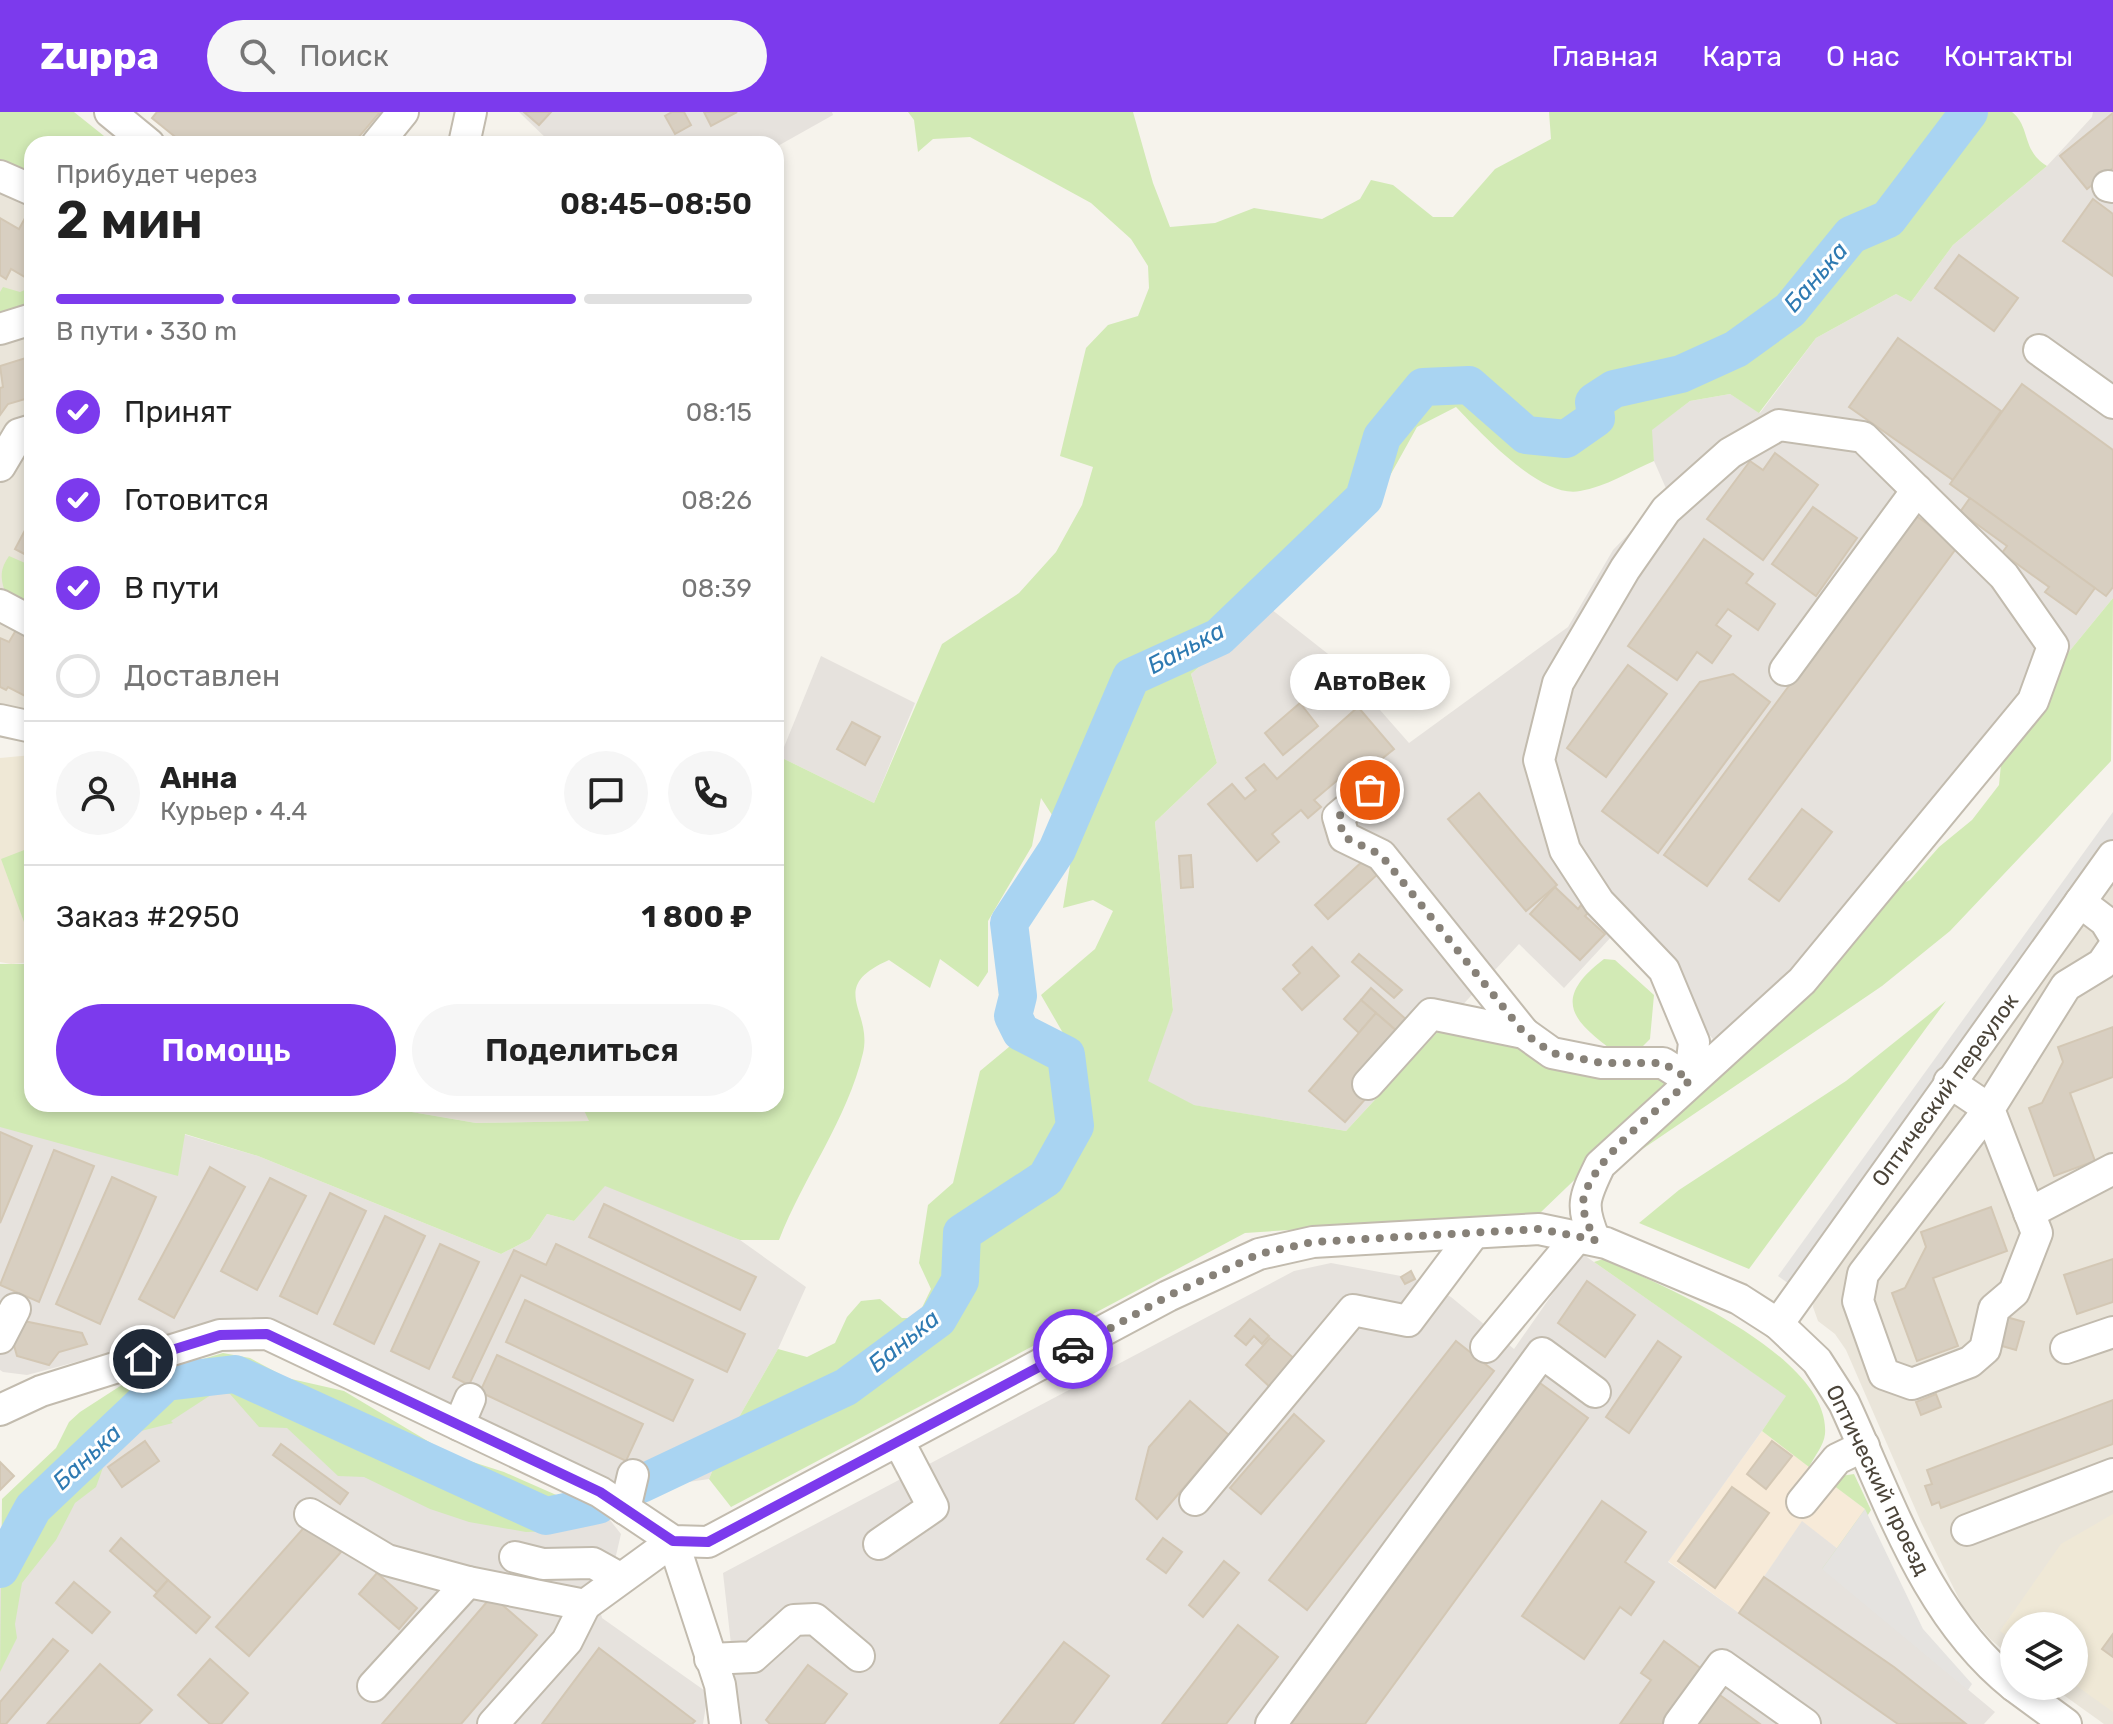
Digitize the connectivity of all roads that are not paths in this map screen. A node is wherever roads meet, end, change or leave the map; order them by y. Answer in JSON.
{"nodes":[{"id":1,"x":110,"y":112,"type":"edge"},
{"id":2,"x":403,"y":112,"type":"edge"},
{"id":3,"x":471,"y":112,"type":"edge"},
{"id":4,"x":139,"y":136,"type":"edge"},
{"id":5,"x":384,"y":136,"type":"edge"},
{"id":6,"x":466,"y":136,"type":"edge"},
{"id":7,"x":0,"y":176,"type":"edge"},
{"id":8,"x":24,"y":186,"type":"edge"},
{"id":9,"x":24,"y":322,"type":"edge"},
{"id":10,"x":0,"y":329,"type":"edge"},
{"id":11,"x":2039,"y":350,"type":"dead end"},
{"id":12,"x":2113,"y":403,"type":"edge"},
{"id":13,"x":24,"y":432,"type":"edge"},
{"id":14,"x":0,"y":466,"type":"edge"},
{"id":15,"x":1917,"y":490,"type":"junction"},
{"id":16,"x":0,"y":605,"type":"edge"},
{"id":17,"x":24,"y":618,"type":"edge"},
{"id":18,"x":1785,"y":670,"type":"dead end"},
{"id":19,"x":0,"y":720,"type":"edge"},
{"id":20,"x":24,"y":725,"type":"edge"},
{"id":21,"x":1370,"y":790,"type":"dead end"},
{"id":22,"x":2113,"y":856,"type":"edge"},
{"id":23,"x":2080,"y":902,"type":"junction"},
{"id":24,"x":2113,"y":934,"type":"edge"},
{"id":25,"x":2113,"y":948,"type":"edge"},
{"id":26,"x":1524,"y":1033,"type":"junction"},
{"id":27,"x":1690,"y":1080,"type":"junction"},
{"id":28,"x":1949,"y":1082,"type":"junction"},
{"id":29,"x":1368,"y":1084,"type":"dead end"},
{"id":30,"x":1989,"y":1109,"type":"junction"},
{"id":31,"x":2113,"y":1169,"type":"edge"},
{"id":32,"x":2029,"y":1213,"type":"junction"},
{"id":33,"x":1474,"y":1233,"type":"junction"},
{"id":34,"x":1587,"y":1238,"type":"junction"},
{"id":35,"x":15,"y":1309,"type":"dead end"},
{"id":36,"x":1778,"y":1324,"type":"junction"},
{"id":37,"x":2113,"y":1332,"type":"edge"},
{"id":38,"x":0,"y":1338,"type":"edge"},
{"id":39,"x":1486,"y":1347,"type":"dead end"},
{"id":40,"x":2066,"y":1348,"type":"dead end"},
{"id":41,"x":1595,"y":1392,"type":"dead end"},
{"id":42,"x":0,"y":1410,"type":"edge"},
{"id":43,"x":899,"y":1442,"type":"junction"},
{"id":44,"x":1864,"y":1446,"type":"junction"},
{"id":45,"x":2113,"y":1474,"type":"edge"},
{"id":46,"x":633,"y":1475,"type":"dead end"},
{"id":47,"x":1195,"y":1500,"type":"dead end"},
{"id":48,"x":1802,"y":1502,"type":"dead end"},
{"id":49,"x":625,"y":1509,"type":"junction"},
{"id":50,"x":310,"y":1514,"type":"dead end"},
{"id":51,"x":1967,"y":1530,"type":"dead end"},
{"id":52,"x":673,"y":1541,"type":"junction"},
{"id":53,"x":879,"y":1544,"type":"dead end"},
{"id":54,"x":515,"y":1557,"type":"dead end"},
{"id":55,"x":620,"y":1578,"type":"junction"},
{"id":56,"x":468,"y":1582,"type":"junction"},
{"id":57,"x":585,"y":1605,"type":"junction"},
{"id":58,"x":859,"y":1656,"type":"dead end"},
{"id":59,"x":710,"y":1659,"type":"junction"},
{"id":60,"x":2000,"y":1672,"type":"edge"},
{"id":61,"x":373,"y":1686,"type":"dead end"},
{"id":62,"x":2032,"y":1700,"type":"edge"},
{"id":63,"x":2062,"y":1723,"type":"edge"},
{"id":64,"x":493,"y":1724,"type":"edge"},
{"id":65,"x":725,"y":1724,"type":"edge"},
{"id":66,"x":1271,"y":1724,"type":"edge"},
{"id":67,"x":1679,"y":1724,"type":"edge"},
{"id":68,"x":1805,"y":1724,"type":"edge"}],
"edges":[{"from":1,"to":4,"type":"street"},
{"from":2,"to":5,"type":"street"},
{"from":3,"to":6,"type":"street"},
{"from":7,"to":8,"type":"street"},
{"from":9,"to":10,"type":"street"},
{"from":11,"to":12,"type":"street"},
{"from":13,"to":14,"type":"street"},
{"from":15,"to":18,"type":"street"},
{"from":15,"to":27,"type":"street"},
{"from":15,"to":27,"type":"street"},
{"from":16,"to":17,"type":"street"},
{"from":19,"to":20,"type":"street"},
{"from":21,"to":26,"type":"street"},
{"from":22,"to":23,"type":"street","name":"Оптический переулок"},
{"from":23,"to":24,"type":"street"},
{"from":23,"to":28,"type":"street","name":"Оптический переулок"},
{"from":25,"to":30,"type":"street"},
{"from":26,"to":27,"type":"street"},
{"from":26,"to":29,"type":"street"},
{"from":27,"to":34,"type":"street"},
{"from":28,"to":30,"type":"street"},
{"from":28,"to":36,"type":"street","name":"Оптический переулок"},
{"from":30,"to":32,"type":"street"},
{"from":30,"to":32,"type":"street"},
{"from":31,"to":32,"type":"street"},
{"from":33,"to":34,"type":"street","name":"Оптический проезд"},
{"from":33,"to":43,"type":"street","name":"Оптический проезд"},
{"from":33,"to":47,"type":"street"},
{"from":34,"to":36,"type":"street","name":"Оптический проезд"},
{"from":34,"to":39,"type":"street"},
{"from":35,"to":38,"type":"street"},
{"from":36,"to":44,"type":"street","name":"Оптический проезд"},
{"from":37,"to":40,"type":"street"},
{"from":41,"to":66,"type":"street"},
{"from":42,"to":49,"type":"street"},
{"from":43,"to":52,"type":"street","name":"Оптический проезд"},
{"from":43,"to":53,"type":"street"},
{"from":44,"to":48,"type":"street"},
{"from":44,"to":60,"type":"street","name":"Оптический проезд"},
{"from":45,"to":51,"type":"street"},
{"from":46,"to":49,"type":"street"},
{"from":49,"to":52,"type":"street"},
{"from":50,"to":56,"type":"street"},
{"from":52,"to":55,"type":"street"},
{"from":52,"to":59,"type":"street"},
{"from":54,"to":55,"type":"street"},
{"from":55,"to":57,"type":"street"},
{"from":56,"to":57,"type":"street"},
{"from":56,"to":61,"type":"street"},
{"from":57,"to":64,"type":"street"},
{"from":58,"to":59,"type":"street"},
{"from":59,"to":65,"type":"street"},
{"from":62,"to":63,"type":"street","name":"Оптический проезд"},
{"from":67,"to":68,"type":"street"}]}
